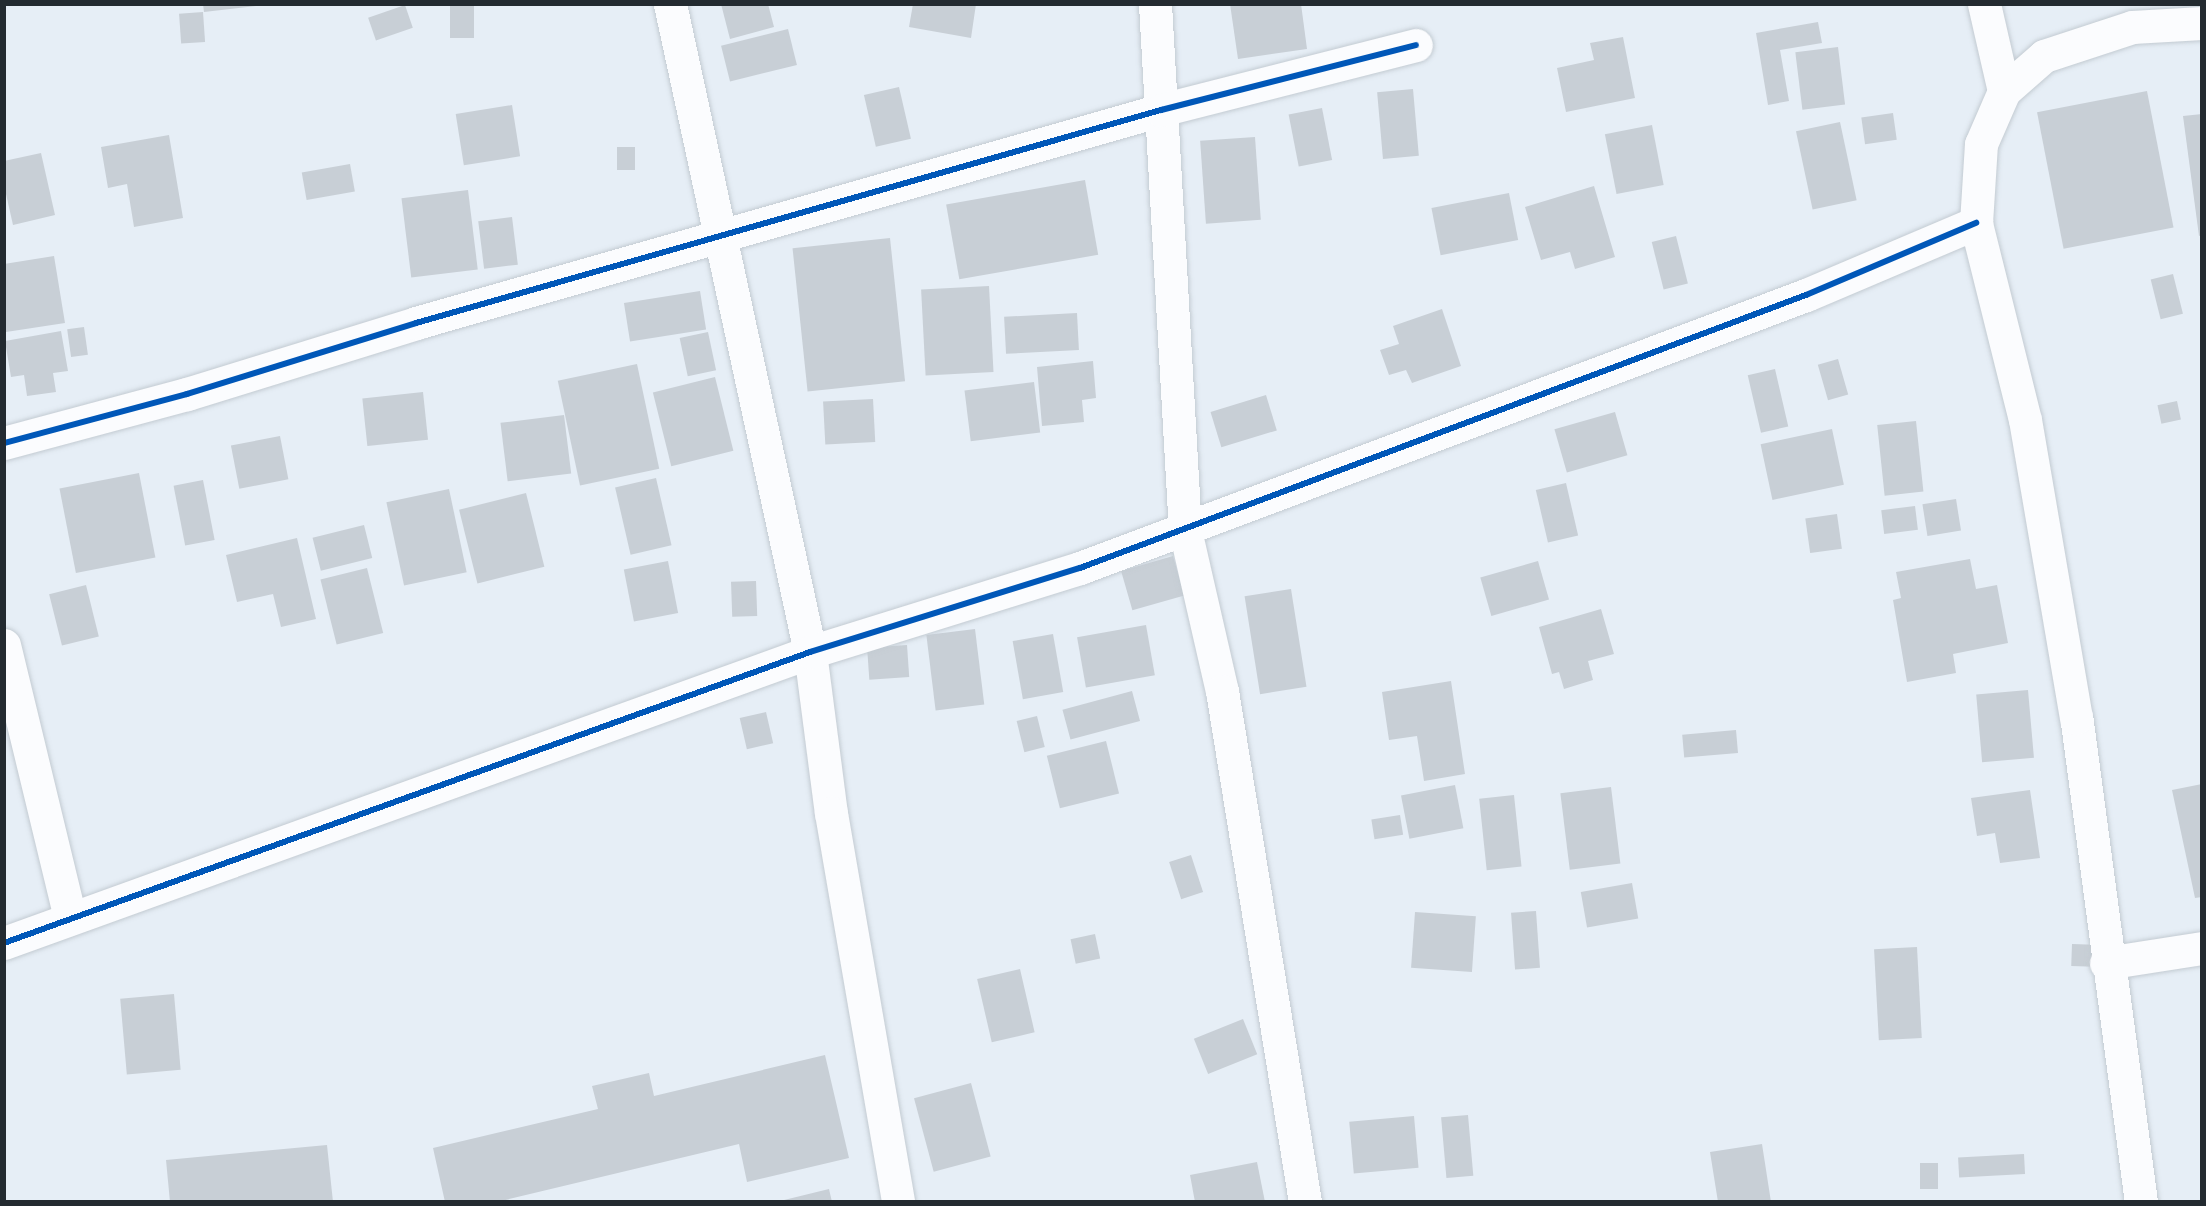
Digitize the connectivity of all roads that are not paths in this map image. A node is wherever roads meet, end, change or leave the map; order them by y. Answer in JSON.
{"nodes":[{"id":1,"x":670,"y":4,"type":"edge"},
{"id":2,"x":1155,"y":4,"type":"edge"},
{"id":3,"x":1984,"y":4,"type":"edge"},
{"id":4,"x":2202,"y":23,"type":"edge"},
{"id":5,"x":1416,"y":45,"type":"dead end"},
{"id":6,"x":2004,"y":91,"type":"junction"},
{"id":7,"x":1161,"y":110,"type":"junction"},
{"id":8,"x":1976,"y":224,"type":"junction"},
{"id":9,"x":721,"y":238,"type":"junction"},
{"id":10,"x":4,"y":443,"type":"edge"},
{"id":11,"x":1185,"y":530,"type":"junction"},
{"id":12,"x":4,"y":645,"type":"edge"},
{"id":13,"x":810,"y":652,"type":"junction"},
{"id":14,"x":70,"y":918,"type":"junction"},
{"id":15,"x":4,"y":943,"type":"edge"},
{"id":16,"x":2202,"y":948,"type":"edge"},
{"id":17,"x":2106,"y":963,"type":"junction"},
{"id":18,"x":898,"y":1202,"type":"edge"},
{"id":19,"x":1305,"y":1202,"type":"edge"},
{"id":20,"x":2141,"y":1202,"type":"edge"}],
"edges":[{"from":1,"to":9,"type":"street"},
{"from":2,"to":7,"type":"street"},
{"from":3,"to":6,"type":"street"},
{"from":4,"to":6,"type":"street"},
{"from":5,"to":7,"type":"street"},
{"from":6,"to":8,"type":"street"},
{"from":7,"to":9,"type":"street"},
{"from":7,"to":11,"type":"street"},
{"from":8,"to":11,"type":"street"},
{"from":8,"to":17,"type":"street"},
{"from":9,"to":10,"type":"street"},
{"from":9,"to":13,"type":"street"},
{"from":11,"to":13,"type":"street"},
{"from":11,"to":19,"type":"street"},
{"from":12,"to":14,"type":"street"},
{"from":13,"to":14,"type":"street"},
{"from":13,"to":18,"type":"street"},
{"from":14,"to":15,"type":"street"},
{"from":16,"to":17,"type":"street"},
{"from":17,"to":20,"type":"street"}]}
